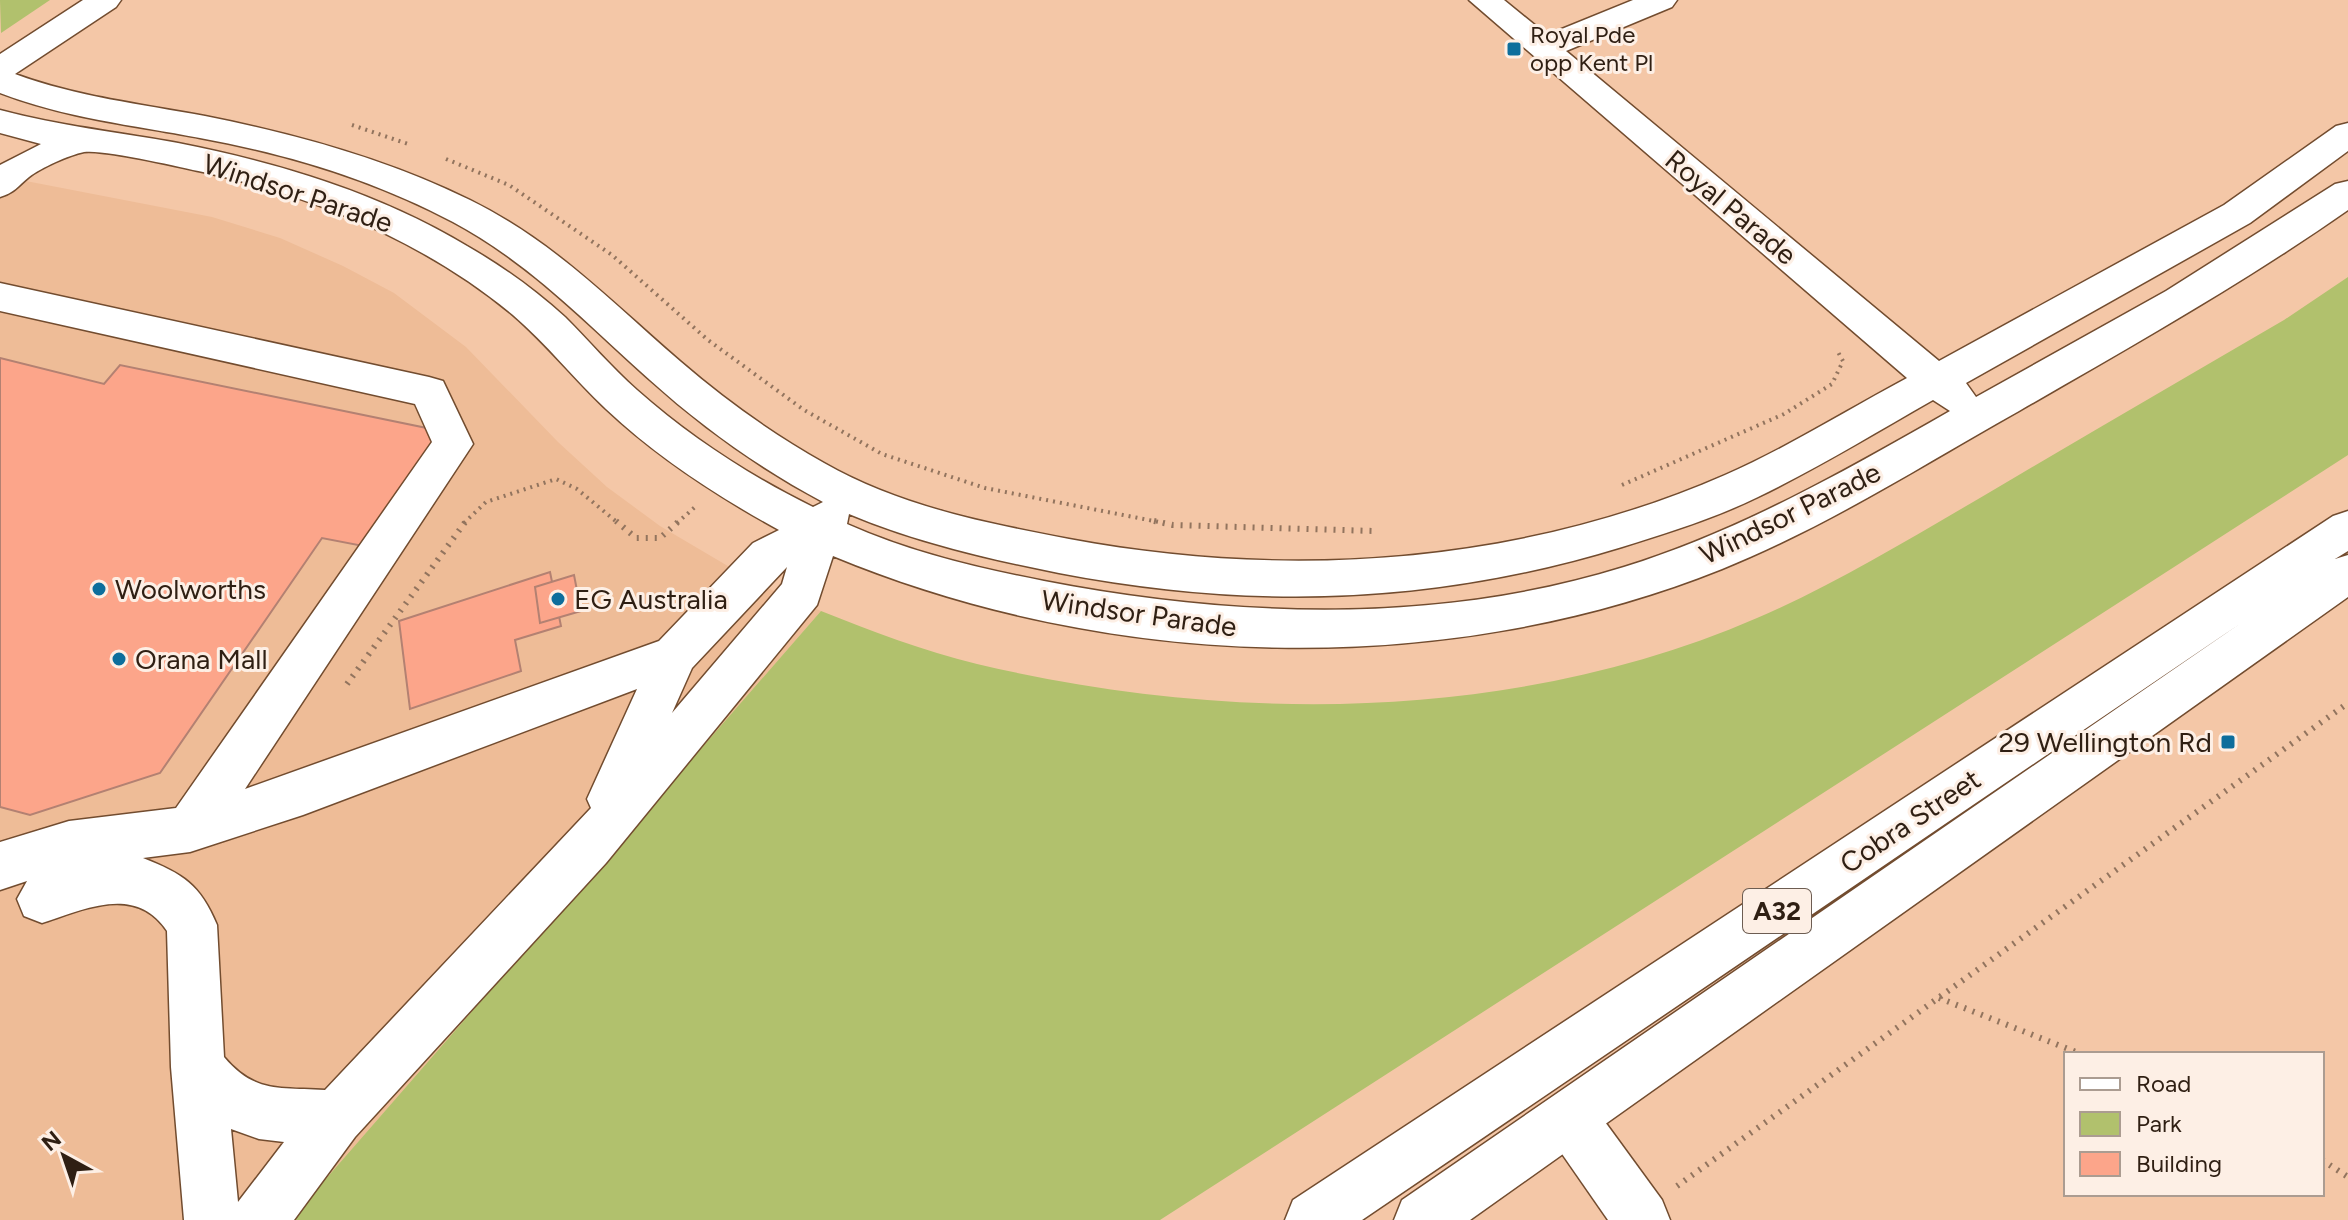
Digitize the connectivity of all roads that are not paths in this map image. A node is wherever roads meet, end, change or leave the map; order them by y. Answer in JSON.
{"nodes":[{"id":1,"x":105,"y":0,"type":"edge"},
{"id":2,"x":1485,"y":0,"type":"edge"},
{"id":3,"x":1661,"y":0,"type":"edge"},
{"id":4,"x":1543,"y":49,"type":"junction"},
{"id":5,"x":0,"y":69,"type":"edge"},
{"id":6,"x":0,"y":81,"type":"edge"},
{"id":7,"x":0,"y":121,"type":"edge"},
{"id":8,"x":2348,"y":134,"type":"edge"},
{"id":9,"x":79,"y":141,"type":"junction"},
{"id":10,"x":0,"y":185,"type":"edge"},
{"id":11,"x":2348,"y":193,"type":"edge"},
{"id":12,"x":0,"y":297,"type":"edge"},
{"id":13,"x":1936,"y":380,"type":"junction"},
{"id":14,"x":1977,"y":415,"type":"junction"},
{"id":15,"x":850,"y":495,"type":"junction"},
{"id":16,"x":2348,"y":528,"type":"edge"},
{"id":17,"x":818,"y":530,"type":"junction"},
{"id":18,"x":2348,"y":573,"type":"edge"},
{"id":19,"x":675,"y":655,"type":"junction"},
{"id":20,"x":190,"y":829,"type":"junction"},
{"id":21,"x":589,"y":847,"type":"junction"},
{"id":22,"x":0,"y":866,"type":"edge"},
{"id":23,"x":42,"y":899,"type":"dead end"},
{"id":24,"x":198,"y":1067,"type":"junction"},
{"id":25,"x":336,"y":1118,"type":"junction"},
{"id":26,"x":1570,"y":1119,"type":"junction"},
{"id":27,"x":1640,"y":1217,"type":"edge"},
{"id":28,"x":212,"y":1220,"type":"edge"},
{"id":29,"x":259,"y":1220,"type":"edge"},
{"id":30,"x":1313,"y":1220,"type":"edge"},
{"id":31,"x":1422,"y":1220,"type":"edge"}],
"edges":[{"from":1,"to":5,"type":"main road"},
{"from":2,"to":4,"type":"main road","name":"Royal Parade"},
{"from":3,"to":4,"type":"main road"},
{"from":4,"to":13,"type":"main road","name":"Royal Parade"},
{"from":6,"to":15,"type":"main road","name":"Windsor Parade"},
{"from":7,"to":9,"type":"main road","name":"Windsor Parade"},
{"from":8,"to":13,"type":"main road","name":"Windsor Parade"},
{"from":9,"to":10,"type":"main road"},
{"from":9,"to":17,"type":"main road","name":"Windsor Parade"},
{"from":11,"to":14,"type":"main road","name":"Windsor Parade"},
{"from":12,"to":20,"type":"main road"},
{"from":13,"to":14,"type":"main road","name":"Royal Parade"},
{"from":13,"to":15,"type":"main road","name":"Windsor Parade"},
{"from":14,"to":17,"type":"main road","name":"Windsor Parade"},
{"from":15,"to":17,"type":"main road"},
{"from":16,"to":30,"type":"main road","name":"Cobra Street","number":"A32"},
{"from":17,"to":19,"type":"main road"},
{"from":17,"to":21,"type":"main road"},
{"from":18,"to":26,"type":"main road","name":"Cobra Street","number":"A32"},
{"from":19,"to":20,"type":"main road"},
{"from":19,"to":21,"type":"main road"},
{"from":20,"to":22,"type":"main road"},
{"from":21,"to":25,"type":"main road"},
{"from":23,"to":24,"type":"main road"},
{"from":24,"to":25,"type":"main road"},
{"from":24,"to":28,"type":"main road"},
{"from":25,"to":29,"type":"main road"},
{"from":26,"to":27,"type":"main road"},
{"from":26,"to":31,"type":"main road","name":"Cobra Street","number":"A32"}]}
